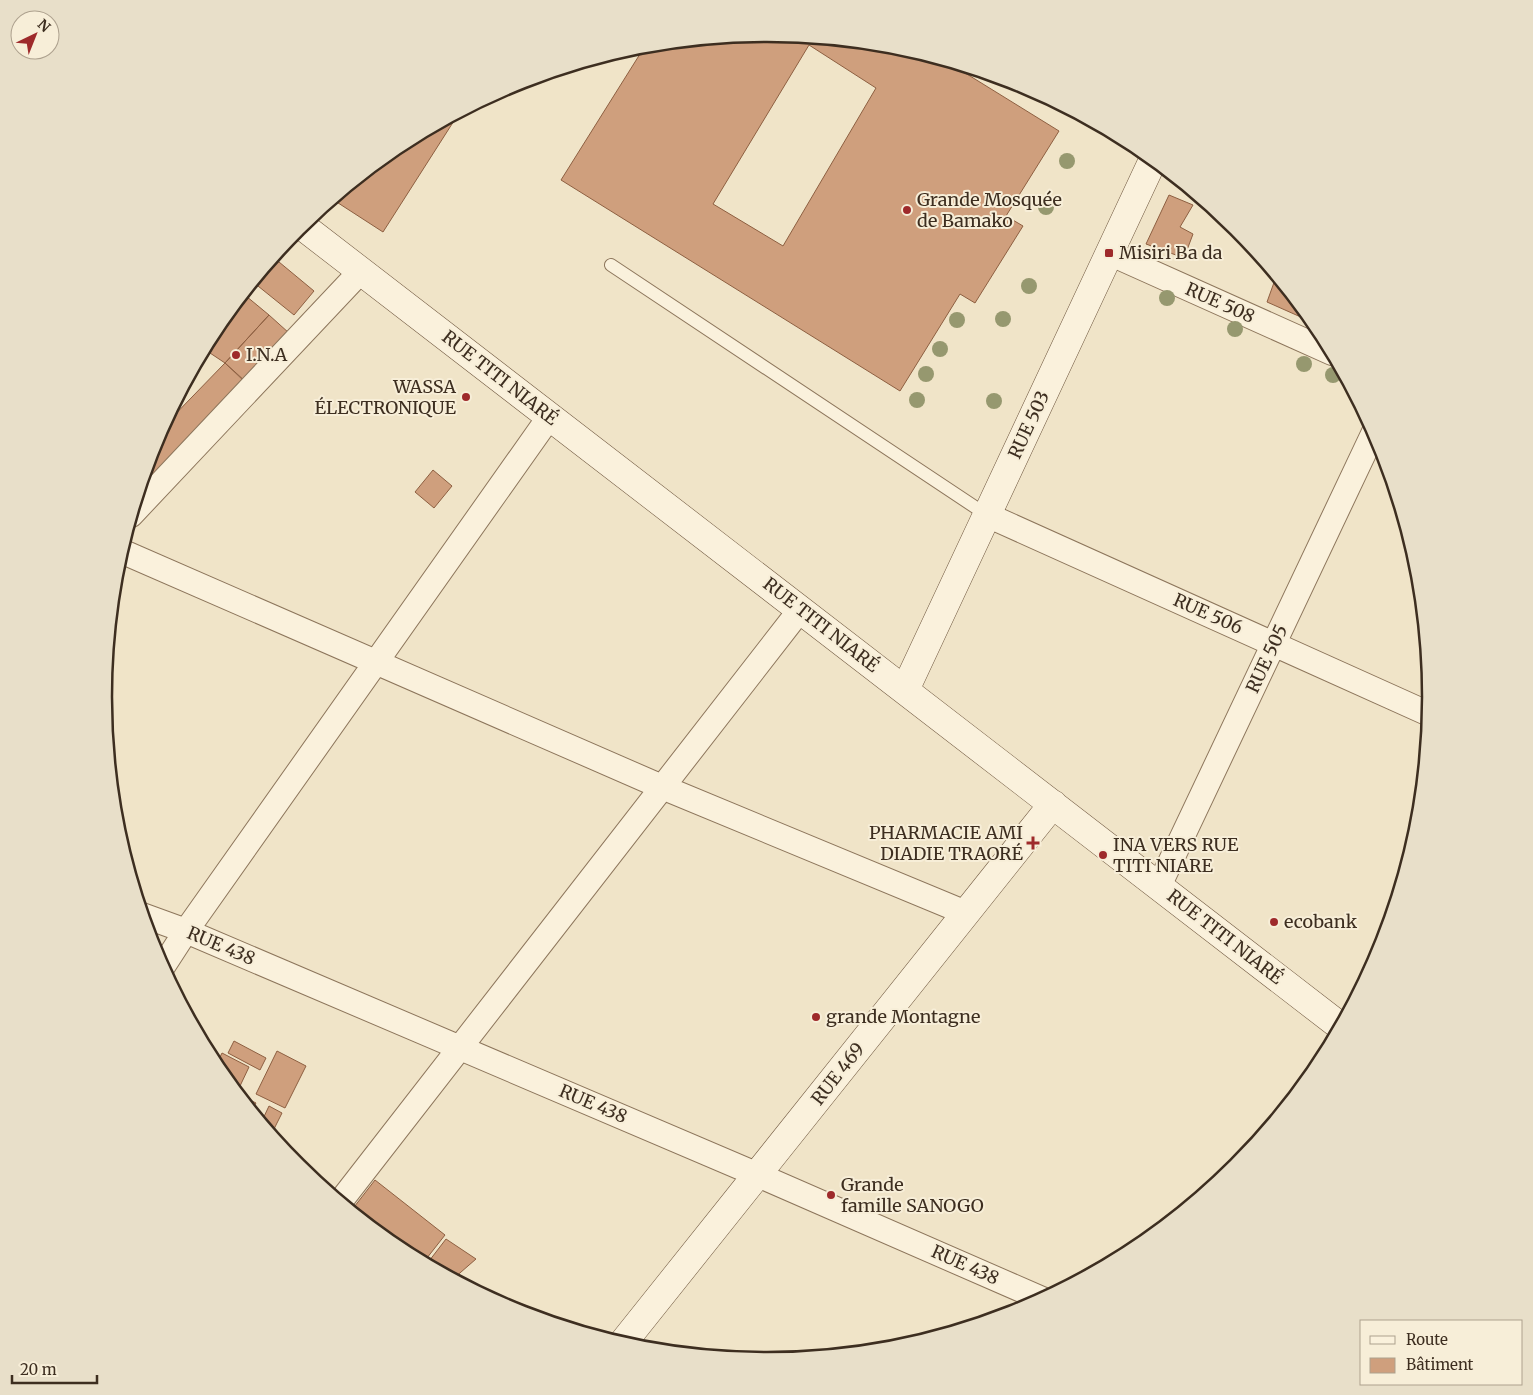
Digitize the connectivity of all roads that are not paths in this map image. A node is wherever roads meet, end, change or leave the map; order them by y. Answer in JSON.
{"nodes":[{"id":1,"x":1150,"y":167,"type":"edge"},
{"id":2,"x":307,"y":230,"type":"edge"},
{"id":3,"x":1109,"y":253,"type":"junction"},
{"id":4,"x":611,"y":265,"type":"dead end"},
{"id":5,"x":361,"y":271,"type":"junction"},
{"id":6,"x":1320,"y":349,"type":"edge"},
{"id":7,"x":550,"y":416,"type":"junction"},
{"id":8,"x":1369,"y":442,"type":"edge"},
{"id":9,"x":140,"y":506,"type":"edge"},
{"id":10,"x":987,"y":515,"type":"junction"},
{"id":11,"x":128,"y":554,"type":"edge"},
{"id":12,"x":800,"y":610,"type":"junction"},
{"id":13,"x":1274,"y":644,"type":"junction"},
{"id":14,"x":376,"y":662,"type":"junction"},
{"id":15,"x":905,"y":690,"type":"junction"},
{"id":16,"x":1421,"y":711,"type":"edge"},
{"id":17,"x":662,"y":787,"type":"junction"},
{"id":18,"x":1053,"y":804,"type":"junction"},
{"id":19,"x":1160,"y":886,"type":"junction"},
{"id":20,"x":966,"y":913,"type":"junction"},
{"id":21,"x":150,"y":918,"type":"edge"},
{"id":22,"x":186,"y":931,"type":"junction"},
{"id":23,"x":167,"y":961,"type":"edge"},
{"id":24,"x":1335,"y":1022,"type":"edge"},
{"id":25,"x":460,"y":1047,"type":"junction"},
{"id":26,"x":758,"y":1174,"type":"junction"},
{"id":27,"x":344,"y":1197,"type":"edge"},
{"id":28,"x":1034,"y":1295,"type":"edge"},
{"id":29,"x":627,"y":1337,"type":"edge"}],
"edges":[{"from":1,"to":3,"type":"main road","name":"RUE 503"},
{"from":2,"to":5,"type":"main road","name":"RUE TITI NIARÉ"},
{"from":3,"to":6,"type":"street","name":"RUE 508"},
{"from":3,"to":10,"type":"main road","name":"RUE 503"},
{"from":4,"to":10,"type":"lane"},
{"from":5,"to":7,"type":"main road","name":"RUE TITI NIARÉ"},
{"from":5,"to":9,"type":"street"},
{"from":7,"to":12,"type":"main road","name":"RUE TITI NIARÉ"},
{"from":7,"to":14,"type":"street"},
{"from":8,"to":13,"type":"street","name":"RUE 505"},
{"from":10,"to":13,"type":"street","name":"RUE 506"},
{"from":10,"to":15,"type":"main road","name":"RUE 503"},
{"from":11,"to":14,"type":"street"},
{"from":12,"to":15,"type":"main road","name":"RUE TITI NIARÉ"},
{"from":12,"to":17,"type":"street"},
{"from":13,"to":16,"type":"street","name":"RUE 506"},
{"from":13,"to":19,"type":"street","name":"RUE 505"},
{"from":14,"to":17,"type":"street"},
{"from":14,"to":22,"type":"street"},
{"from":15,"to":18,"type":"main road","name":"RUE TITI NIARÉ"},
{"from":17,"to":20,"type":"street"},
{"from":17,"to":25,"type":"street"},
{"from":18,"to":19,"type":"main road","name":"RUE TITI NIARÉ"},
{"from":18,"to":20,"type":"main road","name":"RUE 469"},
{"from":19,"to":24,"type":"main road","name":"RUE TITI NIARÉ"},
{"from":20,"to":26,"type":"main road","name":"RUE 469"},
{"from":21,"to":22,"type":"street","name":"RUE 438"},
{"from":22,"to":23,"type":"street"},
{"from":22,"to":25,"type":"street","name":"RUE 438"},
{"from":25,"to":26,"type":"street","name":"RUE 438"},
{"from":25,"to":27,"type":"street"},
{"from":26,"to":28,"type":"street","name":"RUE 438"},
{"from":26,"to":29,"type":"main road","name":"RUE 469"}]}
